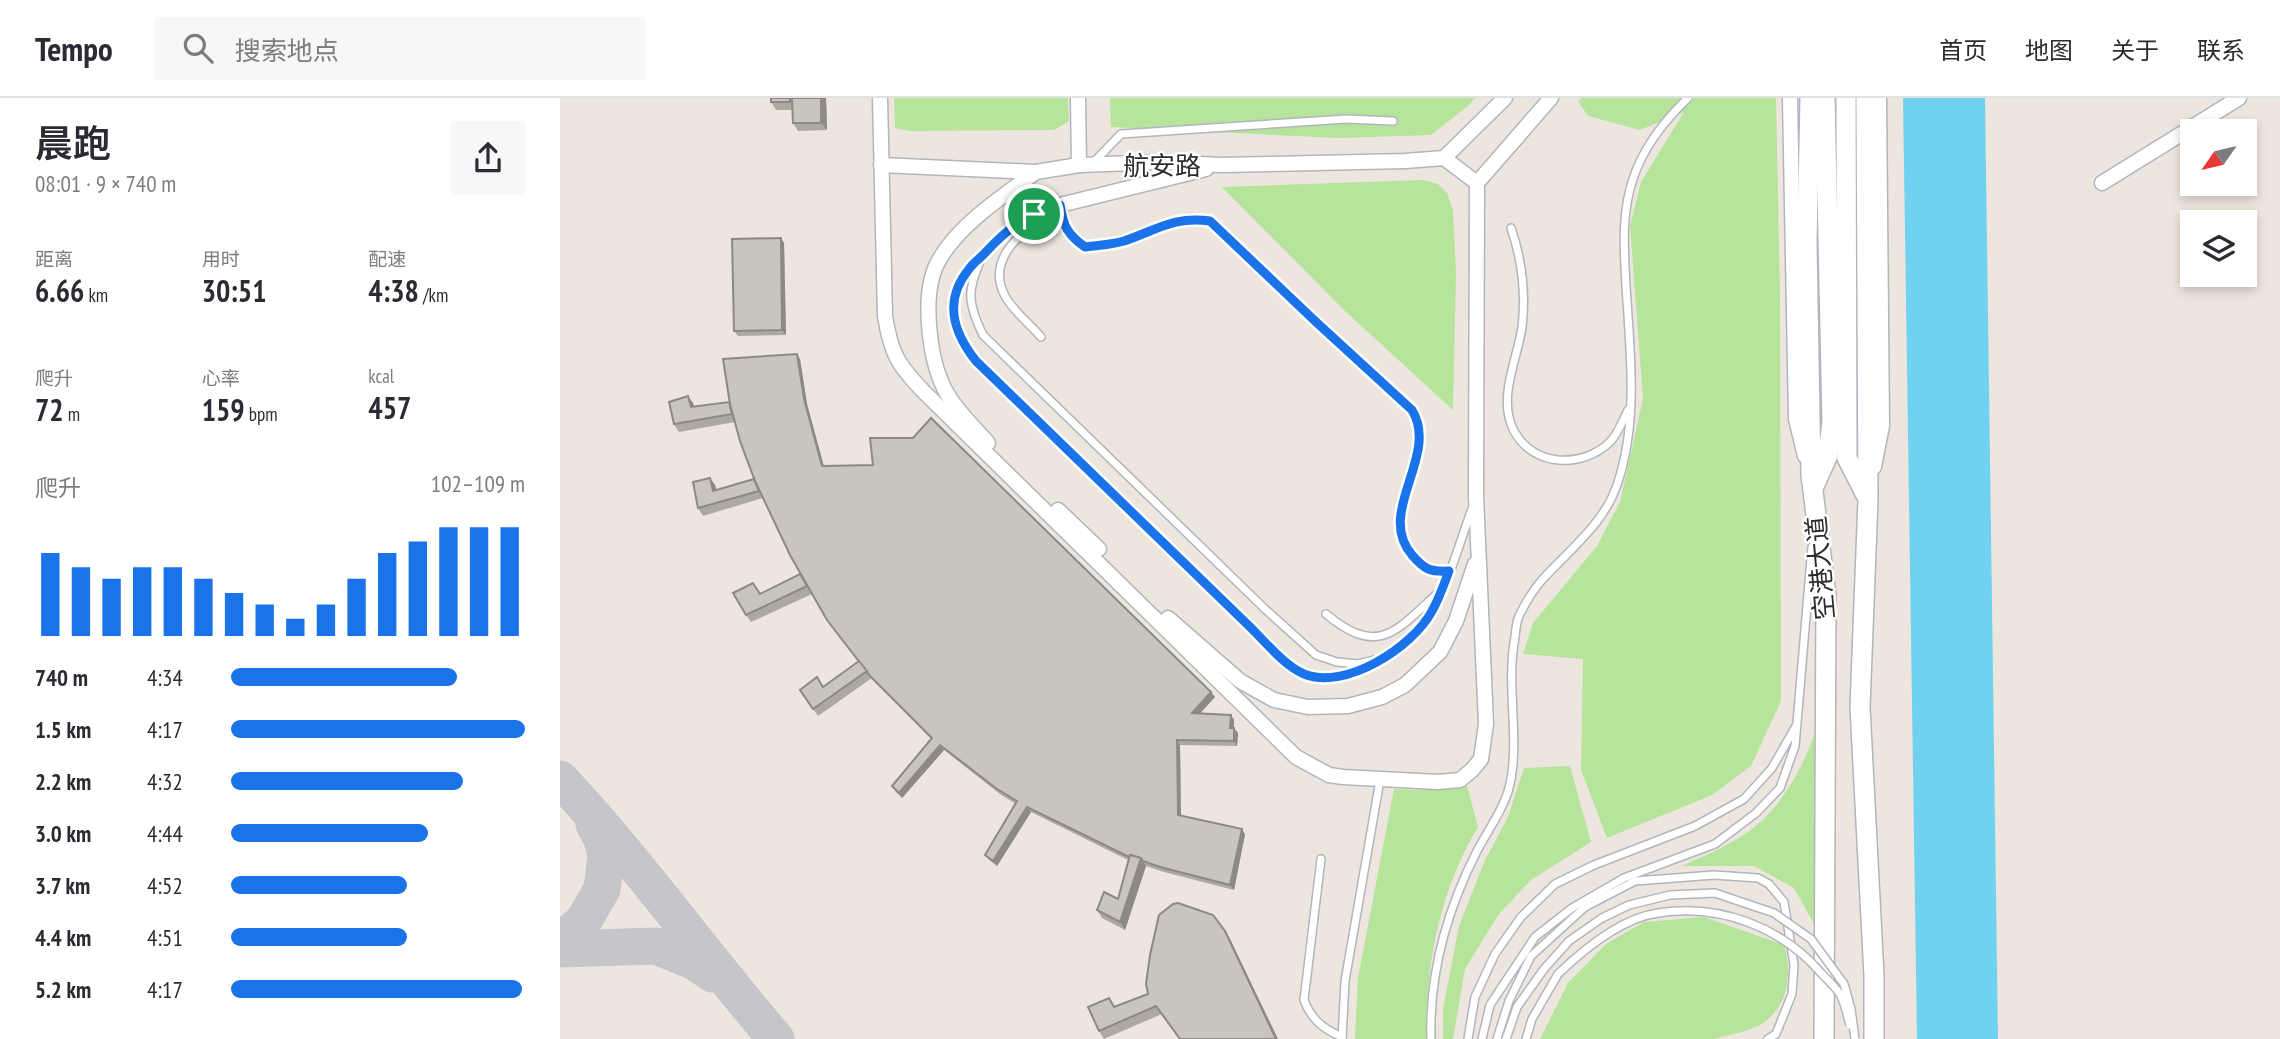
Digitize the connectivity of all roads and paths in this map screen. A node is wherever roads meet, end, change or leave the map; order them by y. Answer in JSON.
{"nodes":[{"id":1,"x":880,"y":98,"type":"edge"},
{"id":2,"x":1078,"y":98,"type":"edge"},
{"id":3,"x":1504,"y":98,"type":"edge"},
{"id":4,"x":1551,"y":98,"type":"edge"},
{"id":5,"x":1688,"y":98,"type":"edge"},
{"id":6,"x":1790,"y":98,"type":"edge"},
{"id":7,"x":1810,"y":98,"type":"edge"},
{"id":8,"x":1825,"y":98,"type":"edge"},
{"id":9,"x":1846,"y":98,"type":"edge"},
{"id":10,"x":1866,"y":98,"type":"edge"},
{"id":11,"x":1879,"y":98,"type":"edge"},
{"id":12,"x":2239,"y":98,"type":"edge"},
{"id":13,"x":1393,"y":121,"type":"dead end"},
{"id":14,"x":1444,"y":158,"type":"junction"},
{"id":15,"x":881,"y":165,"type":"junction"},
{"id":16,"x":1085,"y":165,"type":"junction"},
{"id":17,"x":1221,"y":165,"type":"junction"},
{"id":18,"x":1037,"y":172,"type":"junction"},
{"id":19,"x":1477,"y":183,"type":"junction"},
{"id":20,"x":2102,"y":183,"type":"dead end"},
{"id":21,"x":1060,"y":205,"type":"junction"},
{"id":22,"x":1511,"y":228,"type":"dead end"},
{"id":23,"x":984,"y":254,"type":"junction"},
{"id":24,"x":1041,"y":337,"type":"dead end"},
{"id":25,"x":1630,"y":406,"type":"junction"},
{"id":26,"x":1476,"y":496,"type":"junction"},
{"id":27,"x":1814,"y":499,"type":"junction"},
{"id":28,"x":1868,"y":499,"type":"junction"},
{"id":29,"x":1478,"y":556,"type":"junction"},
{"id":30,"x":1449,"y":571,"type":"junction"},
{"id":31,"x":1441,"y":590,"type":"junction"},
{"id":32,"x":1325,"y":614,"type":"dead end"},
{"id":33,"x":1383,"y":658,"type":"junction"},
{"id":34,"x":1798,"y":722,"type":"junction"},
{"id":35,"x":1380,"y":780,"type":"junction"},
{"id":36,"x":1321,"y":859,"type":"dead end"},
{"id":37,"x":1342,"y":1038,"type":"edge"},
{"id":38,"x":1432,"y":1039,"type":"edge"},
{"id":39,"x":1468,"y":1039,"type":"edge"},
{"id":40,"x":1482,"y":1039,"type":"edge"},
{"id":41,"x":1497,"y":1039,"type":"edge"},
{"id":42,"x":1506,"y":1039,"type":"edge"},
{"id":43,"x":1526,"y":1039,"type":"edge"},
{"id":44,"x":1768,"y":1039,"type":"edge"},
{"id":45,"x":1824,"y":1039,"type":"edge"},
{"id":46,"x":1855,"y":1039,"type":"edge"},
{"id":47,"x":1874,"y":1039,"type":"edge"}],
"edges":[{"from":1,"to":15,"type":"street"},
{"from":2,"to":16,"type":"street"},
{"from":3,"to":14,"type":"street"},
{"from":4,"to":19,"type":"street"},
{"from":5,"to":25,"type":"lane"},
{"from":6,"to":27,"type":"street"},
{"from":7,"to":27,"type":"main road","name":"空港大道"},
{"from":8,"to":27,"type":"main road"},
{"from":9,"to":28,"type":"main road"},
{"from":10,"to":28,"type":"main road","name":"空港大道"},
{"from":11,"to":28,"type":"street"},
{"from":12,"to":20,"type":"street"},
{"from":13,"to":16,"type":"lane"},
{"from":14,"to":17,"type":"street","name":"航安路"},
{"from":14,"to":19,"type":"street"},
{"from":15,"to":18,"type":"street","name":"航安路"},
{"from":15,"to":35,"type":"street"},
{"from":16,"to":17,"type":"street","name":"航安路"},
{"from":16,"to":18,"type":"street","name":"航安路"},
{"from":17,"to":21,"type":"street"},
{"from":18,"to":29,"type":"street"},
{"from":19,"to":26,"type":"street"},
{"from":21,"to":23,"type":"lane"},
{"from":21,"to":24,"type":"lane"},
{"from":21,"to":30,"type":"lane"},
{"from":22,"to":25,"type":"lane"},
{"from":23,"to":33,"type":"lane"},
{"from":23,"to":33,"type":"lane"},
{"from":25,"to":38,"type":"lane"},
{"from":26,"to":29,"type":"street"},
{"from":26,"to":30,"type":"lane"},
{"from":27,"to":34,"type":"lane"},
{"from":27,"to":45,"type":"main road","name":"空港大道"},
{"from":28,"to":47,"type":"main road","name":"空港大道"},
{"from":29,"to":35,"type":"street"},
{"from":30,"to":31,"type":"lane"},
{"from":31,"to":32,"type":"lane"},
{"from":31,"to":33,"type":"lane"},
{"from":34,"to":39,"type":"lane"},
{"from":34,"to":40,"type":"lane"},
{"from":35,"to":37,"type":"lane"},
{"from":36,"to":37,"type":"lane"},
{"from":41,"to":44,"type":"lane"},
{"from":42,"to":46,"type":"lane","bridge":true},
{"from":43,"to":46,"type":"lane","bridge":true}]}
